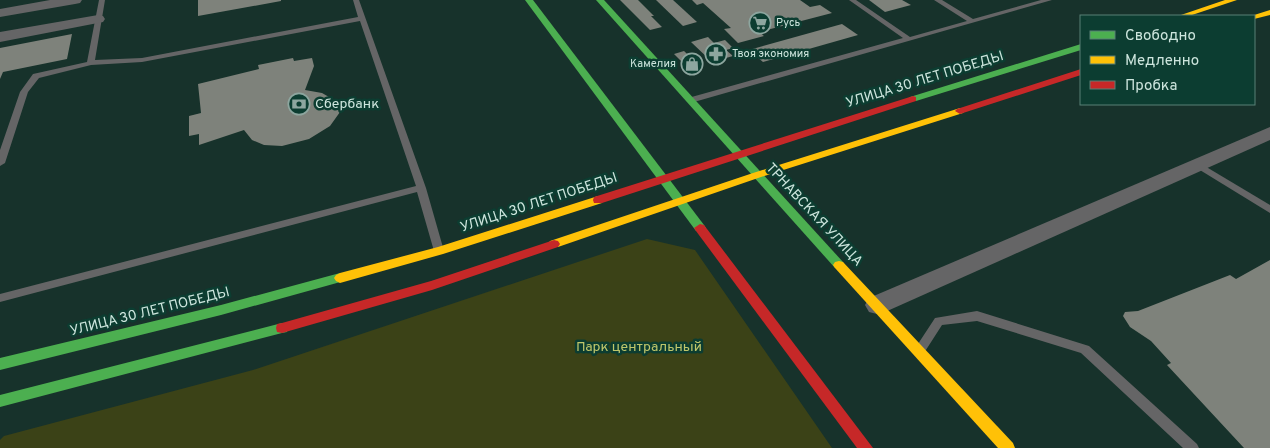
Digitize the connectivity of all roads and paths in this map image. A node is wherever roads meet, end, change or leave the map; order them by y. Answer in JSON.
{"nodes":[{"id":1,"x":75,"y":0,"type":"edge"},
{"id":2,"x":102,"y":0,"type":"edge"},
{"id":3,"x":356,"y":0,"type":"edge"},
{"id":4,"x":529,"y":0,"type":"edge"},
{"id":5,"x":600,"y":0,"type":"edge"},
{"id":6,"x":852,"y":0,"type":"edge"},
{"id":7,"x":937,"y":0,"type":"edge"},
{"id":8,"x":1049,"y":0,"type":"edge"},
{"id":9,"x":1233,"y":0,"type":"edge"},
{"id":10,"x":1270,"y":12,"type":"edge"},
{"id":11,"x":0,"y":13,"type":"edge"},
{"id":12,"x":1185,"y":15,"type":"edge"},
{"id":13,"x":1255,"y":17,"type":"edge"},
{"id":14,"x":363,"y":18,"type":"junction"},
{"id":15,"x":98,"y":19,"type":"junction"},
{"id":16,"x":972,"y":21,"type":"junction"},
{"id":17,"x":0,"y":37,"type":"edge"},
{"id":18,"x":909,"y":39,"type":"junction"},
{"id":19,"x":1080,"y":47,"type":"edge"},
{"id":20,"x":91,"y":63,"type":"junction"},
{"id":21,"x":1080,"y":72,"type":"edge"},
{"id":22,"x":691,"y":100,"type":"junction"},
{"id":23,"x":1270,"y":133,"type":"edge"},
{"id":24,"x":738,"y":155,"type":"junction"},
{"id":25,"x":0,"y":162,"type":"edge"},
{"id":26,"x":1198,"y":165,"type":"junction"},
{"id":27,"x":757,"y":175,"type":"junction"},
{"id":28,"x":663,"y":180,"type":"junction"},
{"id":29,"x":421,"y":188,"type":"junction"},
{"id":30,"x":680,"y":202,"type":"junction"},
{"id":31,"x":1270,"y":210,"type":"edge"},
{"id":32,"x":439,"y":251,"type":"junction"},
{"id":33,"x":0,"y":298,"type":"edge"},
{"id":34,"x":877,"y":305,"type":"junction"},
{"id":35,"x":920,"y":351,"type":"junction"},
{"id":36,"x":0,"y":364,"type":"edge"},
{"id":37,"x":0,"y":401,"type":"edge"},
{"id":38,"x":866,"y":448,"type":"edge"},
{"id":39,"x":1008,"y":448,"type":"edge"},
{"id":40,"x":1192,"y":448,"type":"edge"}],
"edges":[{"from":1,"to":11,"type":"street"},
{"from":2,"to":15,"type":"lane"},
{"from":3,"to":14,"type":"lane"},
{"from":4,"to":28,"type":"main road"},
{"from":5,"to":22,"type":"main road","name":"ТРНАВСКАЯ УЛИЦА"},
{"from":6,"to":18,"type":"lane"},
{"from":7,"to":16,"type":"lane"},
{"from":8,"to":16,"type":"lane"},
{"from":9,"to":12,"type":"main road"},
{"from":10,"to":13,"type":"main road"},
{"from":14,"to":20,"type":"lane"},
{"from":14,"to":29,"type":"lane"},
{"from":15,"to":17,"type":"street"},
{"from":15,"to":20,"type":"lane"},
{"from":16,"to":18,"type":"lane"},
{"from":18,"to":22,"type":"lane"},
{"from":19,"to":24,"type":"main road","name":"УЛИЦА 30 ЛЕТ ПОБЕДЫ"},
{"from":20,"to":25,"type":"lane"},
{"from":21,"to":27,"type":"main road"},
{"from":22,"to":24,"type":"main road","name":"ТРНАВСКАЯ УЛИЦА"},
{"from":23,"to":26,"type":"street"},
{"from":24,"to":27,"type":"main road","name":"ТРНАВСКАЯ УЛИЦА"},
{"from":24,"to":28,"type":"main road","name":"УЛИЦА 30 ЛЕТ ПОБЕДЫ"},
{"from":26,"to":31,"type":"lane"},
{"from":26,"to":34,"type":"street"},
{"from":27,"to":30,"type":"main road"},
{"from":27,"to":34,"type":"main road","name":"ТРНАВСКАЯ УЛИЦА"},
{"from":28,"to":30,"type":"main road"},
{"from":28,"to":32,"type":"main road","name":"УЛИЦА 30 ЛЕТ ПОБЕДЫ"},
{"from":29,"to":32,"type":"lane"},
{"from":29,"to":33,"type":"lane"},
{"from":30,"to":37,"type":"main road"},
{"from":30,"to":38,"type":"main road"},
{"from":32,"to":36,"type":"main road","name":"УЛИЦА 30 ЛЕТ ПОБЕДЫ"},
{"from":34,"to":35,"type":"main road","name":"ТРНАВСКАЯ УЛИЦА"},
{"from":35,"to":39,"type":"main road","name":"ТРНАВСКАЯ УЛИЦА"},
{"from":35,"to":40,"type":"lane"}]}
